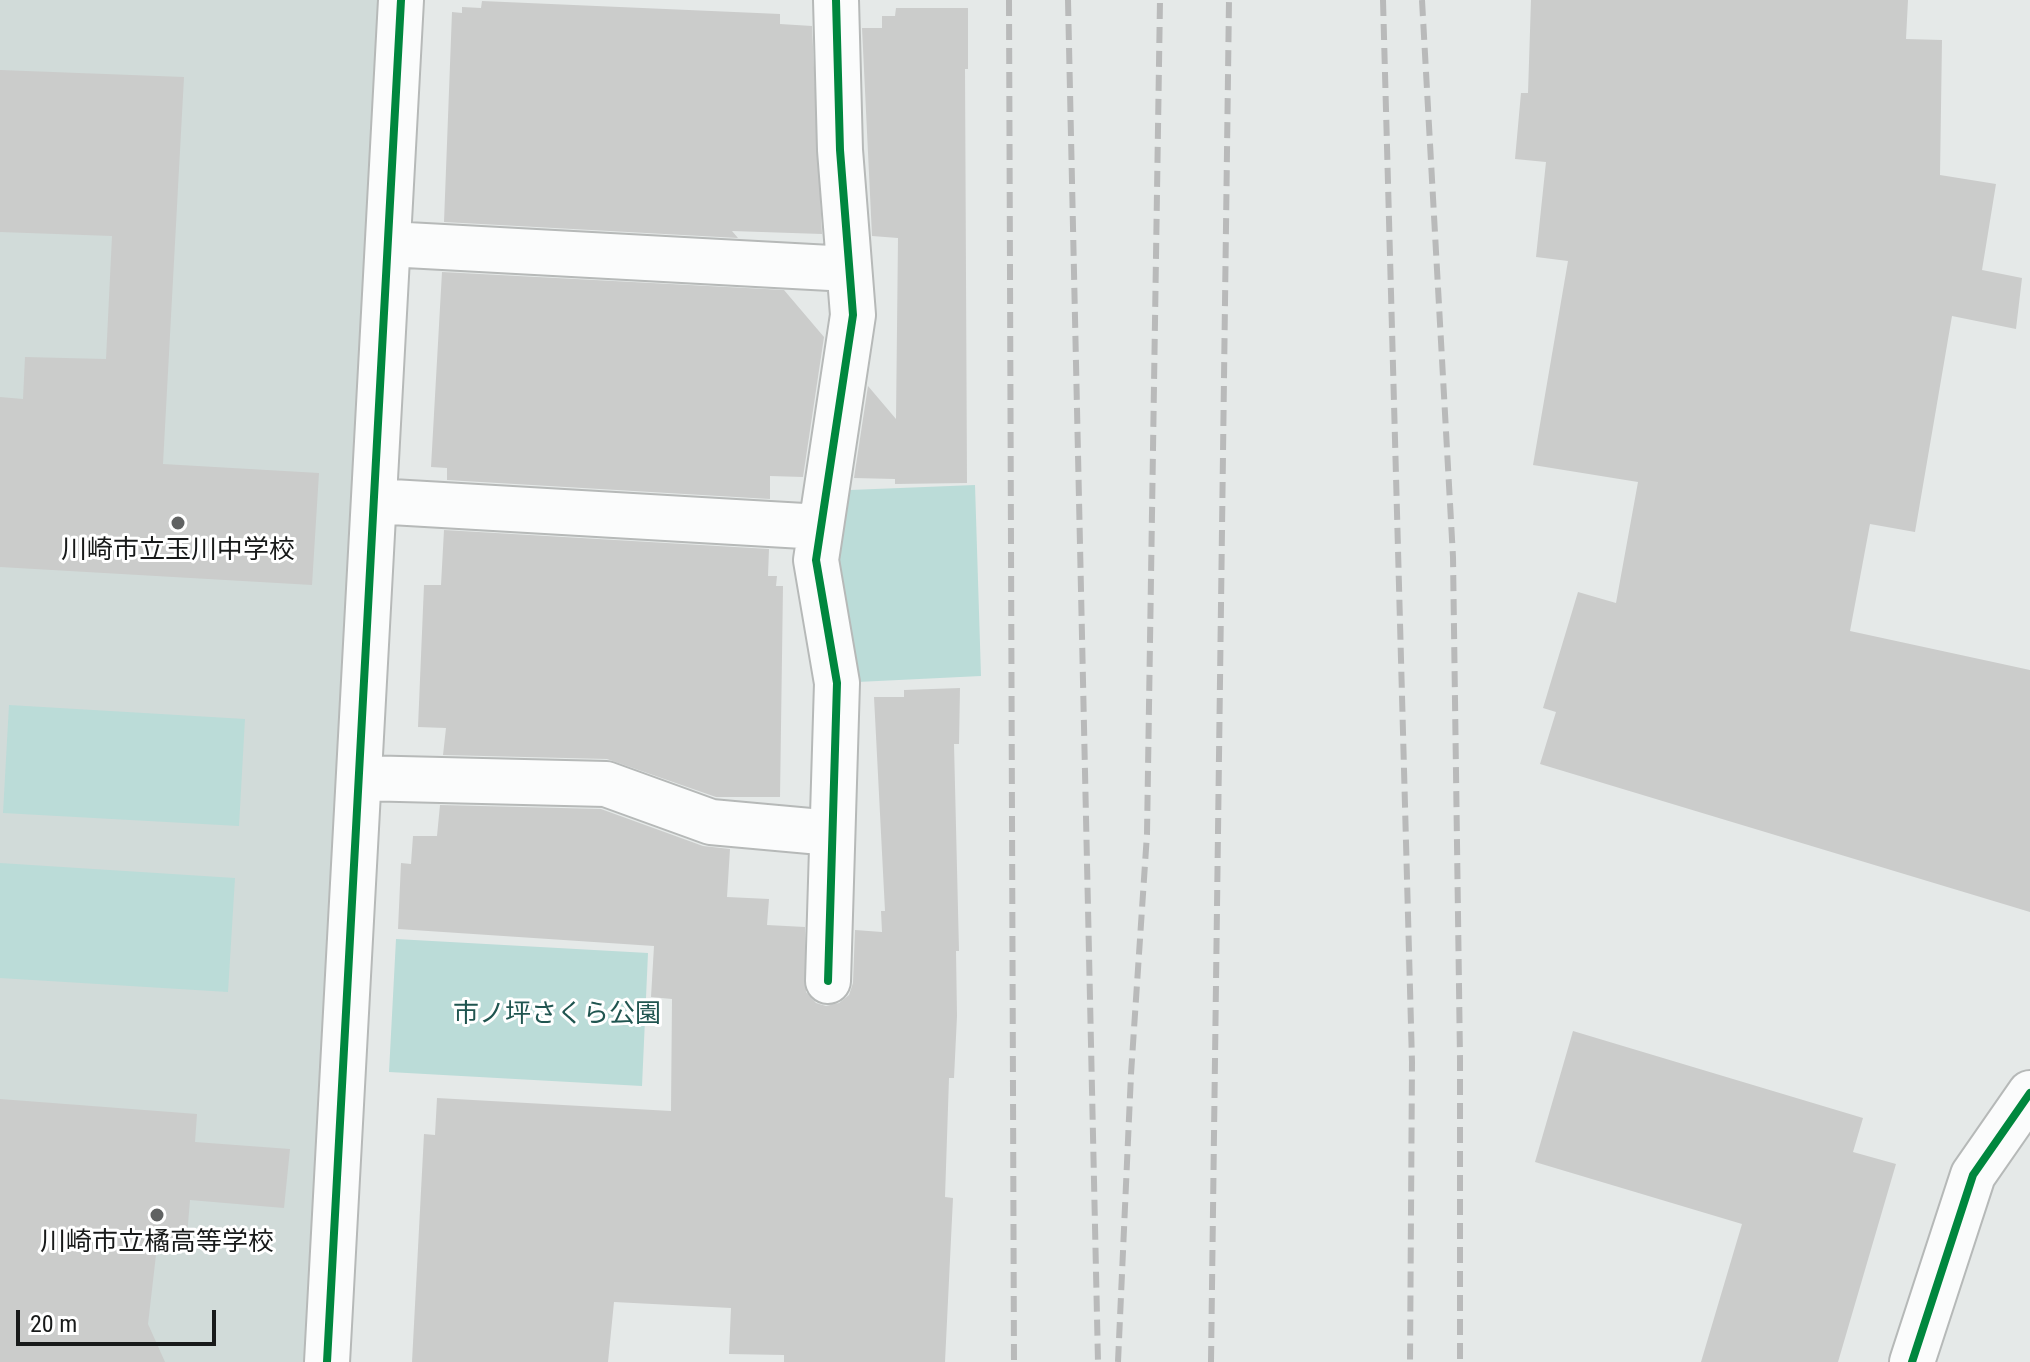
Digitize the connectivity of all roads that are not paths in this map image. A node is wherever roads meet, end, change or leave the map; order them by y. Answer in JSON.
{"nodes":[{"id":1,"x":401,"y":0,"type":"edge"},
{"id":2,"x":836,"y":0,"type":"edge"},
{"id":3,"x":388,"y":244,"type":"junction"},
{"id":4,"x":849,"y":269,"type":"junction"},
{"id":5,"x":374,"y":501,"type":"junction"},
{"id":6,"x":821,"y":527,"type":"junction"},
{"id":7,"x":359,"y":778,"type":"junction"},
{"id":8,"x":832,"y":833,"type":"junction"},
{"id":9,"x":828,"y":981,"type":"dead end"},
{"id":10,"x":2030,"y":1093,"type":"edge"},
{"id":11,"x":327,"y":1362,"type":"edge"},
{"id":12,"x":1912,"y":1362,"type":"edge"}],
"edges":[{"from":1,"to":3,"type":"street"},
{"from":2,"to":4,"type":"street"},
{"from":3,"to":4,"type":"street"},
{"from":3,"to":5,"type":"street"},
{"from":4,"to":6,"type":"street"},
{"from":5,"to":6,"type":"street"},
{"from":5,"to":7,"type":"street"},
{"from":6,"to":8,"type":"street"},
{"from":7,"to":8,"type":"street"},
{"from":7,"to":11,"type":"street"},
{"from":8,"to":9,"type":"street"},
{"from":10,"to":12,"type":"street"}]}
